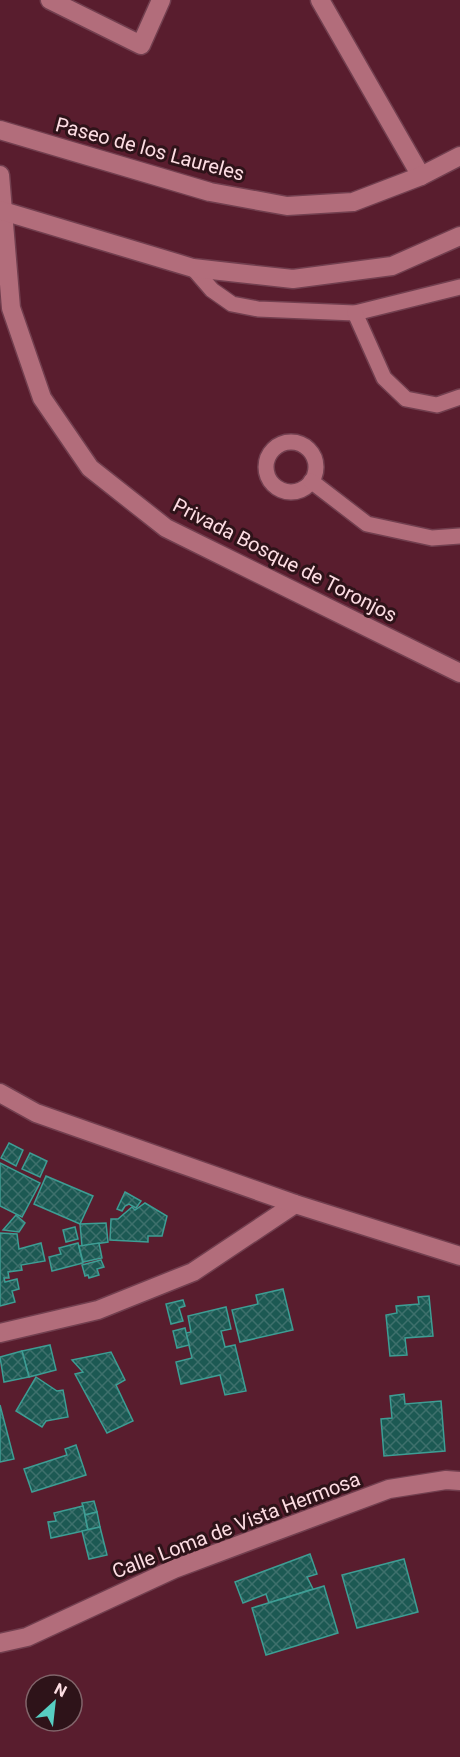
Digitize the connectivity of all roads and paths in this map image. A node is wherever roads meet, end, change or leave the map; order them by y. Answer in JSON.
{"nodes":[{"id":1,"x":50,"y":0,"type":"edge"},
{"id":2,"x":162,"y":0,"type":"edge"},
{"id":3,"x":320,"y":0,"type":"edge"},
{"id":4,"x":0,"y":130,"type":"edge"},
{"id":5,"x":460,"y":156,"type":"edge"},
{"id":6,"x":0,"y":175,"type":"edge"},
{"id":7,"x":421,"y":176,"type":"junction"},
{"id":8,"x":1,"y":211,"type":"edge"},
{"id":9,"x":460,"y":236,"type":"edge"},
{"id":10,"x":193,"y":268,"type":"junction"},
{"id":11,"x":460,"y":287,"type":"edge"},
{"id":12,"x":355,"y":314,"type":"junction"},
{"id":13,"x":460,"y":397,"type":"edge"},
{"id":14,"x":312,"y":481,"type":"dead end"},
{"id":15,"x":460,"y":536,"type":"edge"},
{"id":16,"x":460,"y":673,"type":"edge"},
{"id":17,"x":0,"y":1093,"type":"edge"},
{"id":18,"x":295,"y":1204,"type":"junction"},
{"id":19,"x":460,"y":1256,"type":"edge"},
{"id":20,"x":0,"y":1333,"type":"edge"},
{"id":21,"x":460,"y":1481,"type":"edge"},
{"id":22,"x":0,"y":1643,"type":"edge"}],
"edges":[{"from":1,"to":2,"type":"street"},
{"from":3,"to":7,"type":"street"},
{"from":4,"to":7,"type":"street","name":"Paseo de los Laureles"},
{"from":5,"to":7,"type":"street","name":"Paseo de los Laureles"},
{"from":6,"to":8,"type":"street","name":"Privada Bosque de Toronjos"},
{"from":8,"to":10,"type":"street"},
{"from":8,"to":16,"type":"street","name":"Privada Bosque de Toronjos"},
{"from":9,"to":10,"type":"street"},
{"from":10,"to":12,"type":"lane"},
{"from":11,"to":12,"type":"lane"},
{"from":12,"to":13,"type":"lane"},
{"from":14,"to":15,"type":"lane"},
{"from":17,"to":18,"type":"street"},
{"from":18,"to":19,"type":"street"},
{"from":18,"to":20,"type":"street"},
{"from":21,"to":22,"type":"street","name":"Calle Loma de Vista Hermosa"}]}
